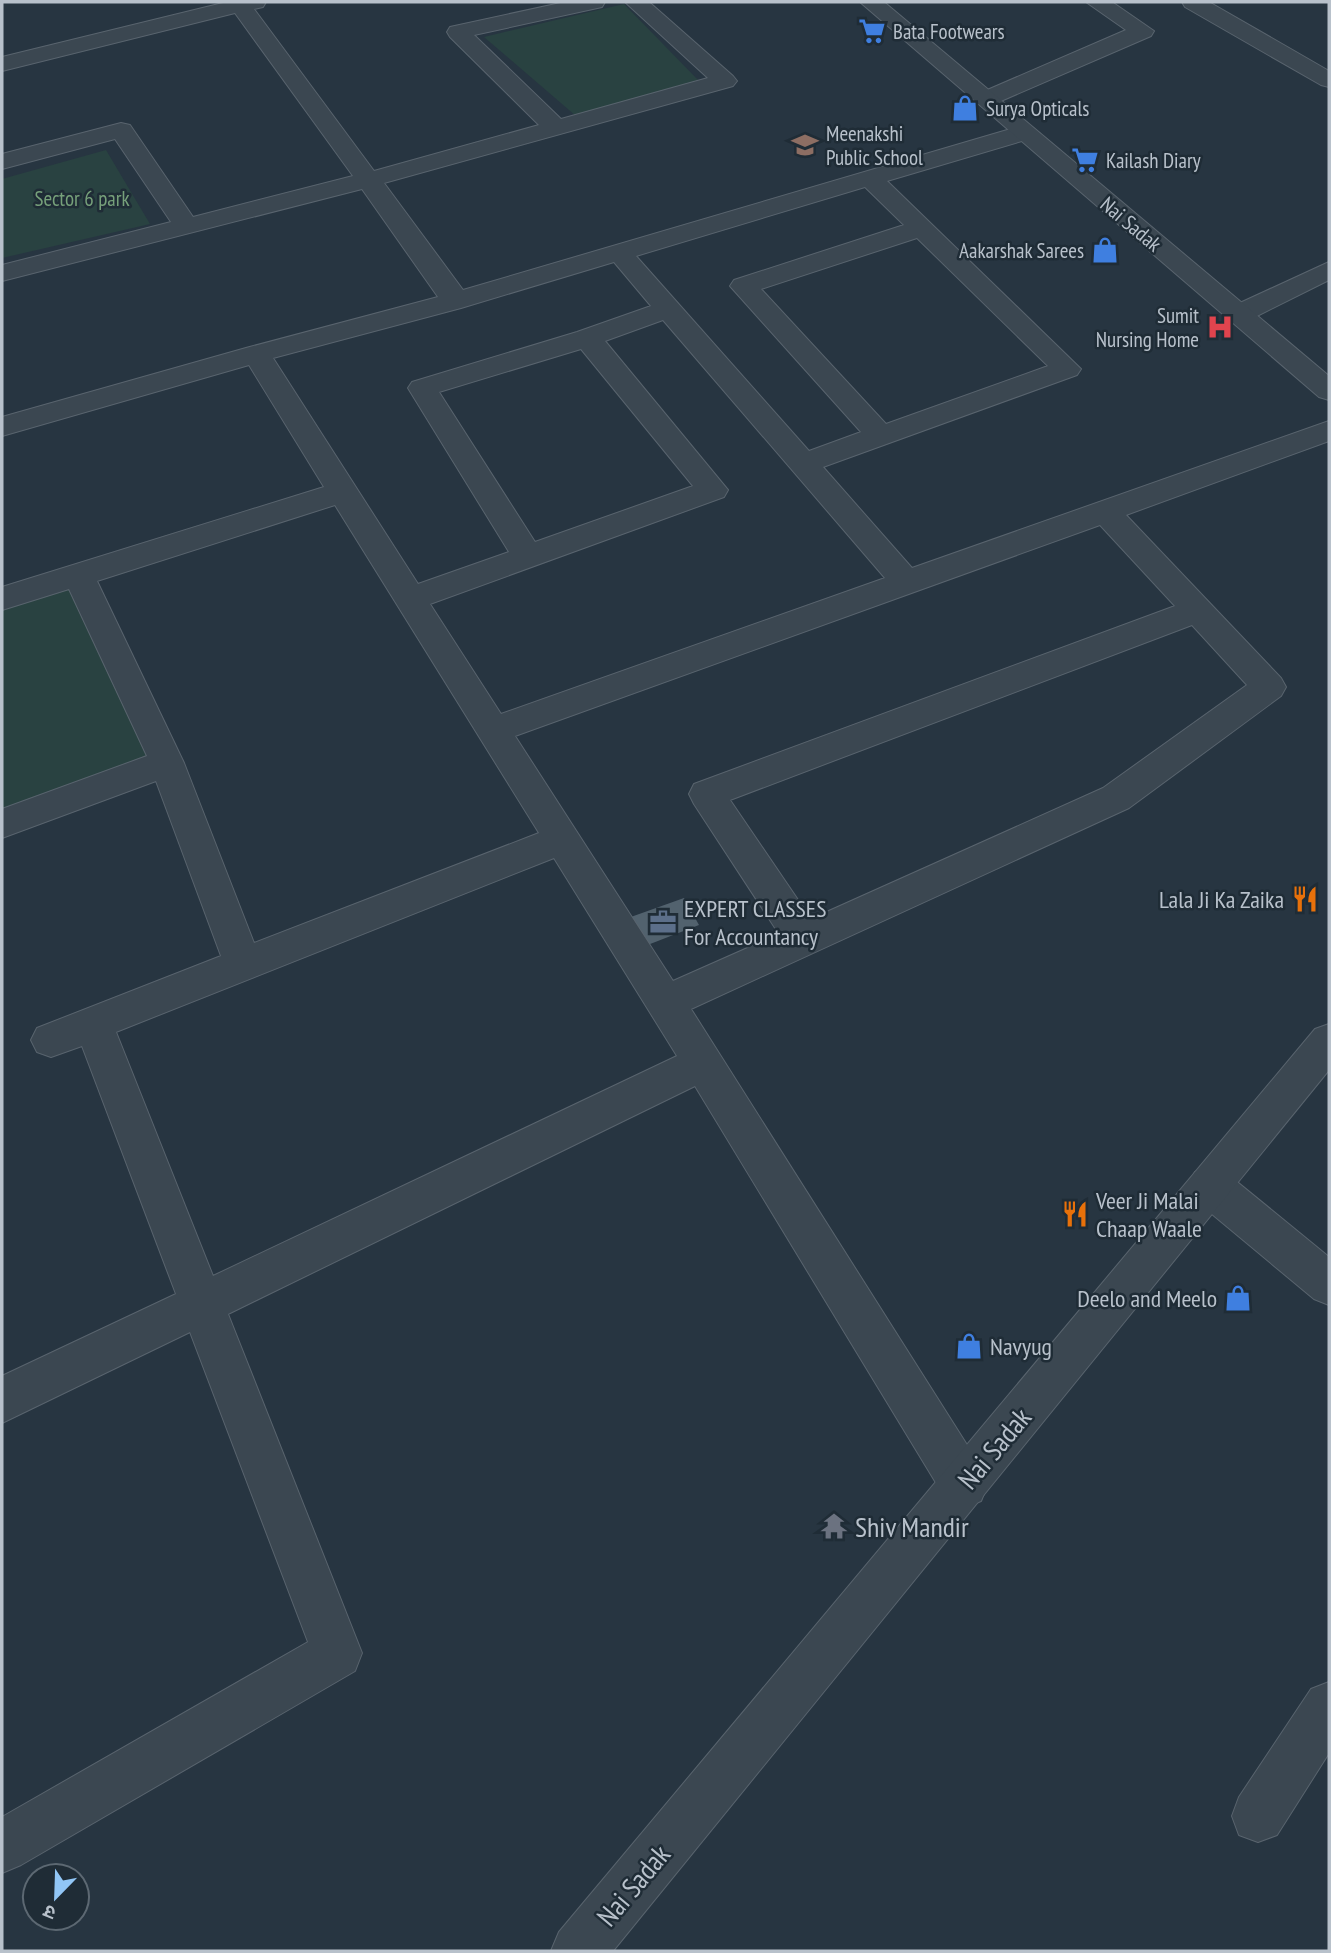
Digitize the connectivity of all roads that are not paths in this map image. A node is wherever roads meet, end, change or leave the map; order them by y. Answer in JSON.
{"nodes":[{"id":1,"x":594,"y":2,"type":"edge"},
{"id":2,"x":636,"y":2,"type":"edge"},
{"id":3,"x":871,"y":2,"type":"edge"},
{"id":4,"x":1097,"y":2,"type":"edge"},
{"id":5,"x":245,"y":3,"type":"edge"},
{"id":6,"x":1190,"y":9,"type":"edge"},
{"id":7,"x":1143,"y":31,"type":"junction"},
{"id":8,"x":2,"y":64,"type":"edge"},
{"id":9,"x":1329,"y":80,"type":"edge"},
{"id":10,"x":986,"y":99,"type":"junction"},
{"id":11,"x":556,"y":128,"type":"junction"},
{"id":12,"x":1023,"y":133,"type":"junction"},
{"id":13,"x":2,"y":162,"type":"edge"},
{"id":14,"x":870,"y":178,"type":"junction"},
{"id":15,"x":368,"y":180,"type":"junction"},
{"id":16,"x":186,"y":226,"type":"junction"},
{"id":17,"x":922,"y":228,"type":"junction"},
{"id":18,"x":619,"y":252,"type":"junction"},
{"id":19,"x":1329,"y":270,"type":"edge"},
{"id":20,"x":2,"y":273,"type":"edge"},
{"id":21,"x":452,"y":302,"type":"junction"},
{"id":22,"x":669,"y":309,"type":"junction"},
{"id":23,"x":1239,"y":314,"type":"junction"},
{"id":24,"x":587,"y":338,"type":"junction"},
{"id":25,"x":256,"y":354,"type":"junction"},
{"id":26,"x":1329,"y":391,"type":"edge"},
{"id":27,"x":2,"y":427,"type":"edge"},
{"id":28,"x":1329,"y":431,"type":"edge"},
{"id":29,"x":881,"y":436,"type":"junction"},
{"id":30,"x":803,"y":464,"type":"junction"},
{"id":31,"x":342,"y":492,"type":"junction"},
{"id":32,"x":1105,"y":511,"type":"junction"},
{"id":33,"x":528,"y":556,"type":"junction"},
{"id":34,"x":79,"y":576,"type":"junction"},
{"id":35,"x":906,"y":583,"type":"junction"},
{"id":36,"x":410,"y":598,"type":"junction"},
{"id":37,"x":2,"y":599,"type":"edge"},
{"id":38,"x":1198,"y":610,"type":"junction"},
{"id":39,"x":492,"y":731,"type":"junction"},
{"id":40,"x":167,"y":763,"type":"junction"},
{"id":41,"x":2,"y":824,"type":"edge"},
{"id":42,"x":560,"y":839,"type":"junction"},
{"id":43,"x":804,"y":940,"type":"junction"},
{"id":44,"x":243,"y":964,"type":"junction"},
{"id":45,"x":665,"y":1003,"type":"junction"},
{"id":46,"x":93,"y":1023,"type":"junction"},
{"id":47,"x":51,"y":1040,"type":"dead end"},
{"id":48,"x":1329,"y":1041,"type":"edge"},
{"id":49,"x":703,"y":1063,"type":"junction"},
{"id":50,"x":1210,"y":1186,"type":"junction"},
{"id":51,"x":1329,"y":1284,"type":"edge"},
{"id":52,"x":200,"y":1304,"type":"junction"},
{"id":53,"x":2,"y":1400,"type":"edge"},
{"id":54,"x":964,"y":1484,"type":"junction"},
{"id":55,"x":1329,"y":1707,"type":"edge"},
{"id":56,"x":1258,"y":1816,"type":"dead end"},
{"id":57,"x":2,"y":1846,"type":"edge"},
{"id":58,"x":578,"y":1951,"type":"edge"}],
"edges":[{"from":1,"to":11,"type":"street"},
{"from":2,"to":11,"type":"street"},
{"from":3,"to":10,"type":"street","name":"Nai Sadak"},
{"from":4,"to":7,"type":"street"},
{"from":5,"to":8,"type":"street"},
{"from":5,"to":15,"type":"street"},
{"from":6,"to":7,"type":"street"},
{"from":6,"to":9,"type":"street"},
{"from":7,"to":10,"type":"street"},
{"from":10,"to":12,"type":"street","name":"Nai Sadak"},
{"from":11,"to":15,"type":"street"},
{"from":12,"to":14,"type":"street"},
{"from":12,"to":23,"type":"street","name":"Nai Sadak"},
{"from":13,"to":16,"type":"street"},
{"from":14,"to":17,"type":"street"},
{"from":14,"to":18,"type":"street"},
{"from":15,"to":16,"type":"street"},
{"from":15,"to":21,"type":"street"},
{"from":16,"to":20,"type":"street"},
{"from":17,"to":29,"type":"street"},
{"from":17,"to":29,"type":"street"},
{"from":18,"to":21,"type":"street"},
{"from":18,"to":22,"type":"street"},
{"from":19,"to":23,"type":"street"},
{"from":21,"to":25,"type":"street"},
{"from":22,"to":24,"type":"street"},
{"from":22,"to":30,"type":"street"},
{"from":23,"to":26,"type":"street","name":"Nai Sadak"},
{"from":24,"to":33,"type":"street"},
{"from":24,"to":33,"type":"street"},
{"from":25,"to":27,"type":"street"},
{"from":25,"to":31,"type":"street"},
{"from":28,"to":32,"type":"street"},
{"from":29,"to":30,"type":"street"},
{"from":30,"to":35,"type":"street"},
{"from":31,"to":34,"type":"street"},
{"from":31,"to":36,"type":"street"},
{"from":32,"to":35,"type":"street"},
{"from":32,"to":38,"type":"street"},
{"from":33,"to":36,"type":"street"},
{"from":34,"to":37,"type":"street"},
{"from":34,"to":40,"type":"street"},
{"from":35,"to":39,"type":"street"},
{"from":36,"to":39,"type":"street"},
{"from":38,"to":43,"type":"street"},
{"from":38,"to":43,"type":"street"},
{"from":39,"to":42,"type":"street"},
{"from":40,"to":41,"type":"street"},
{"from":40,"to":44,"type":"street"},
{"from":42,"to":44,"type":"street"},
{"from":42,"to":45,"type":"street"},
{"from":43,"to":45,"type":"street"},
{"from":44,"to":46,"type":"street"},
{"from":45,"to":49,"type":"street"},
{"from":46,"to":47,"type":"street"},
{"from":46,"to":52,"type":"street"},
{"from":48,"to":50,"type":"street","name":"Nai Sadak"},
{"from":49,"to":52,"type":"street"},
{"from":49,"to":54,"type":"street"},
{"from":50,"to":51,"type":"street"},
{"from":50,"to":54,"type":"street","name":"Nai Sadak"},
{"from":52,"to":53,"type":"street"},
{"from":52,"to":57,"type":"street"},
{"from":54,"to":58,"type":"street","name":"Nai Sadak"},
{"from":55,"to":56,"type":"street"}]}
